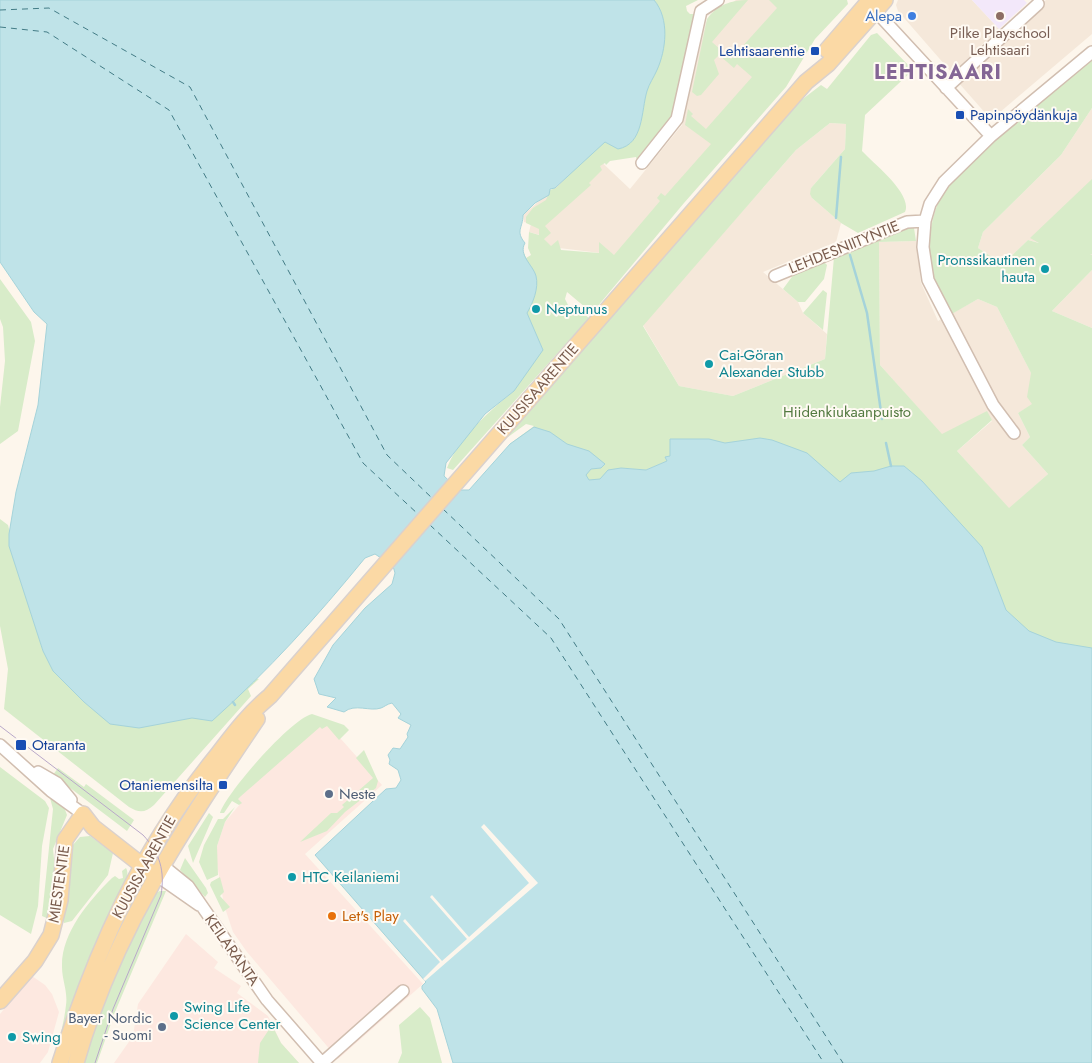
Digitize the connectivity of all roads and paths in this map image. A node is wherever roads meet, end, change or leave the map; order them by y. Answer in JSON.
{"nodes":[{"id":1,"x":718,"y":0,"type":"edge"},
{"id":2,"x":873,"y":3,"type":"edge"},
{"id":3,"x":1038,"y":4,"type":"dead end"},
{"id":4,"x":1092,"y":52,"type":"edge"},
{"id":5,"x":946,"y":88,"type":"junction"},
{"id":6,"x":991,"y":136,"type":"junction"},
{"id":7,"x":642,"y":163,"type":"dead end"},
{"id":8,"x":925,"y":221,"type":"junction"},
{"id":9,"x":775,"y":276,"type":"dead end"},
{"id":10,"x":1014,"y":433,"type":"dead end"},
{"id":11,"x":270,"y":696,"type":"junction"},
{"id":12,"x":1,"y":747,"type":"edge"},
{"id":13,"x":86,"y":816,"type":"junction"},
{"id":14,"x":144,"y":860,"type":"junction"},
{"id":15,"x":159,"y":870,"type":"junction"},
{"id":16,"x":403,"y":991,"type":"dead end"},
{"id":17,"x":2,"y":996,"type":"edge"},
{"id":18,"x":60,"y":1063,"type":"edge"},
{"id":19,"x":76,"y":1063,"type":"edge"},
{"id":20,"x":322,"y":1063,"type":"edge"}],
"edges":[{"from":1,"to":7,"type":"street"},
{"from":2,"to":5,"type":"street"},
{"from":2,"to":11,"type":"main road","name":"KUUSISAARENTIE"},
{"from":3,"to":5,"type":"street"},
{"from":4,"to":6,"type":"street"},
{"from":5,"to":6,"type":"street"},
{"from":6,"to":8,"type":"street"},
{"from":8,"to":9,"type":"street","name":"LEHDESNIITYNTIE"},
{"from":8,"to":10,"type":"street"},
{"from":11,"to":14,"type":"main road","name":"KUUSISAARENTIE"},
{"from":11,"to":15,"type":"main road","name":"KUUSISAARENTIE"},
{"from":12,"to":13,"type":"street"},
{"from":13,"to":14,"type":"main road"},
{"from":13,"to":17,"type":"main road","name":"MIESTENTIE"},
{"from":14,"to":15,"type":"main road"},
{"from":14,"to":18,"type":"main road","name":"KUUSISAARENTIE"},
{"from":15,"to":19,"type":"main road","name":"KUUSISAARENTIE"},
{"from":15,"to":20,"type":"street","name":"KEILARANTA"},
{"from":16,"to":20,"type":"street"}]}
